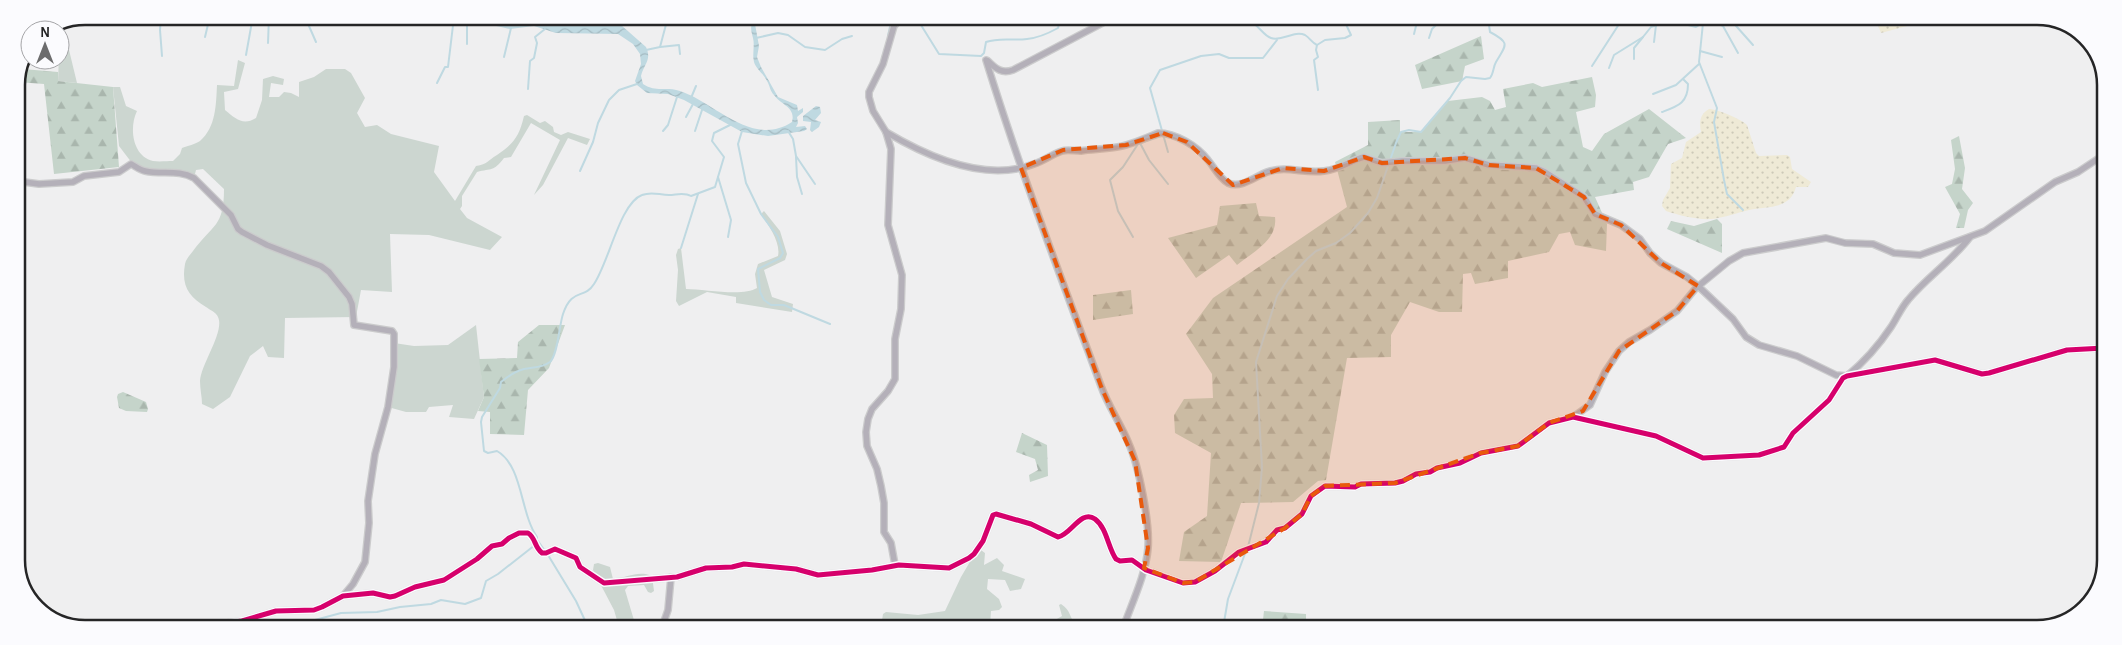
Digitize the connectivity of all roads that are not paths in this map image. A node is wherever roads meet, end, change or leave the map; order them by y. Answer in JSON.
{"nodes":[{"id":1,"x":895,"y":25,"type":"edge"},
{"id":2,"x":1099,"y":25,"type":"edge"},
{"id":3,"x":886,"y":132,"type":"junction"},
{"id":4,"x":2097,"y":159,"type":"edge"},
{"id":5,"x":1021,"y":168,"type":"junction"},
{"id":6,"x":25,"y":182,"type":"edge"},
{"id":7,"x":1970,"y":237,"type":"junction"},
{"id":8,"x":1698,"y":286,"type":"junction"},
{"id":9,"x":2097,"y":348,"type":"edge"},
{"id":10,"x":1847,"y":376,"type":"junction"},
{"id":11,"x":1573,"y":416,"type":"junction"},
{"id":12,"x":895,"y":565,"type":"junction"},
{"id":13,"x":1144,"y":568,"type":"junction"},
{"id":14,"x":671,"y":577,"type":"junction"},
{"id":15,"x":342,"y":596,"type":"junction"},
{"id":16,"x":245,"y":620,"type":"edge"},
{"id":17,"x":664,"y":620,"type":"edge"},
{"id":18,"x":1126,"y":620,"type":"edge"}],
"edges":[{"from":1,"to":3,"type":"street"},
{"from":2,"to":5,"type":"street"},
{"from":3,"to":5,"type":"street"},
{"from":3,"to":12,"type":"street"},
{"from":4,"to":7,"type":"street"},
{"from":5,"to":8,"type":"street"},
{"from":5,"to":13,"type":"street"},
{"from":6,"to":15,"type":"street"},
{"from":7,"to":8,"type":"street"},
{"from":7,"to":10,"type":"street"},
{"from":8,"to":10,"type":"street"},
{"from":8,"to":11,"type":"street"},
{"from":9,"to":10,"type":"street"},
{"from":10,"to":11,"type":"street"},
{"from":11,"to":13,"type":"street"},
{"from":12,"to":13,"type":"street"},
{"from":12,"to":14,"type":"street"},
{"from":13,"to":18,"type":"street"},
{"from":14,"to":15,"type":"street"},
{"from":14,"to":17,"type":"street"},
{"from":15,"to":16,"type":"street"}]}
